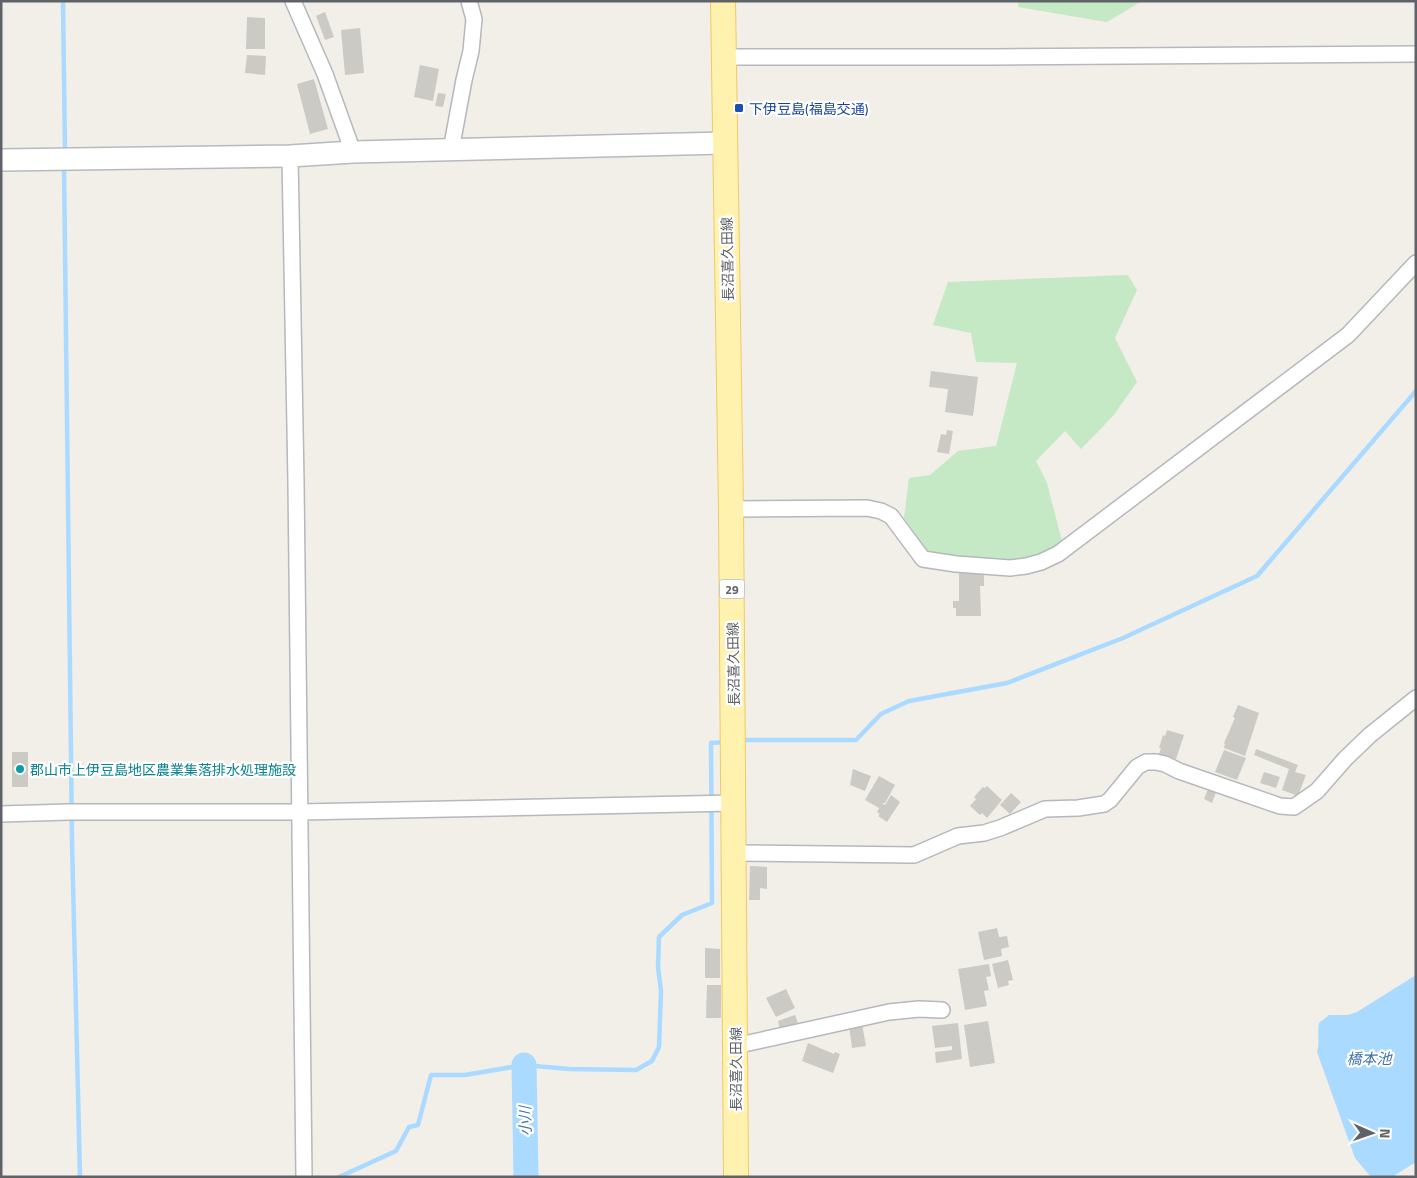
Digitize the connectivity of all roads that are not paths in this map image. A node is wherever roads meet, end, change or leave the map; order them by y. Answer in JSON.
{"nodes":[{"id":1,"x":293,"y":1,"type":"edge"},
{"id":2,"x":469,"y":1,"type":"edge"},
{"id":3,"x":724,"y":1,"type":"edge"},
{"id":4,"x":1416,"y":54,"type":"edge"},
{"id":5,"x":724,"y":58,"type":"junction"},
{"id":6,"x":725,"y":143,"type":"junction"},
{"id":7,"x":451,"y":150,"type":"junction"},
{"id":8,"x":353,"y":152,"type":"junction"},
{"id":9,"x":290,"y":156,"type":"junction"},
{"id":10,"x":1,"y":160,"type":"edge"},
{"id":11,"x":1416,"y":263,"type":"edge"},
{"id":12,"x":731,"y":509,"type":"junction"},
{"id":13,"x":1416,"y":698,"type":"edge"},
{"id":14,"x":734,"y":803,"type":"junction"},
{"id":15,"x":300,"y":812,"type":"junction"},
{"id":16,"x":1,"y":814,"type":"edge"},
{"id":17,"x":734,"y":853,"type":"junction"},
{"id":18,"x":942,"y":1010,"type":"dead end"},
{"id":19,"x":735,"y":1046,"type":"junction"},
{"id":20,"x":304,"y":1177,"type":"edge"},
{"id":21,"x":736,"y":1177,"type":"edge"}],
"edges":[{"from":1,"to":8,"type":"street"},
{"from":2,"to":7,"type":"street"},
{"from":3,"to":5,"type":"main road","name":"長沼喜久田線","number":"29"},
{"from":4,"to":5,"type":"street"},
{"from":5,"to":6,"type":"main road","name":"長沼喜久田線","number":"29"},
{"from":6,"to":7,"type":"street"},
{"from":6,"to":12,"type":"main road","name":"長沼喜久田線","number":"29"},
{"from":7,"to":8,"type":"street"},
{"from":8,"to":9,"type":"street"},
{"from":9,"to":10,"type":"street"},
{"from":9,"to":15,"type":"street"},
{"from":11,"to":12,"type":"street"},
{"from":12,"to":14,"type":"main road","name":"長沼喜久田線","number":"29"},
{"from":13,"to":17,"type":"street"},
{"from":14,"to":15,"type":"street"},
{"from":14,"to":17,"type":"main road","name":"長沼喜久田線","number":"29"},
{"from":15,"to":16,"type":"street"},
{"from":15,"to":20,"type":"street"},
{"from":17,"to":19,"type":"main road","name":"長沼喜久田線","number":"29"},
{"from":18,"to":19,"type":"street"},
{"from":19,"to":21,"type":"main road","name":"長沼喜久田線","number":"29"}]}
